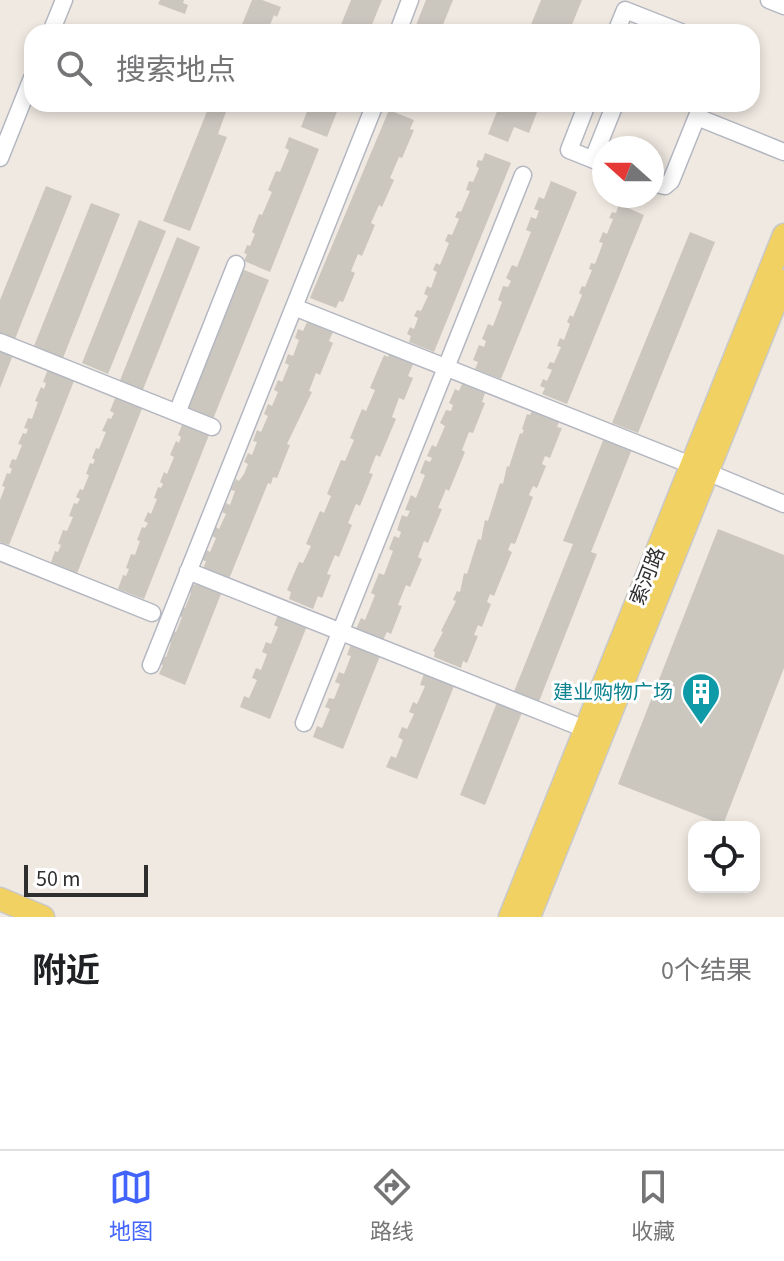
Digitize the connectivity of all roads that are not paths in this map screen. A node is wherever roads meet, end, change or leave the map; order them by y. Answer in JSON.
{"nodes":[{"id":1,"x":64,"y":0,"type":"edge"},
{"id":2,"x":410,"y":0,"type":"edge"},
{"id":3,"x":769,"y":0,"type":"edge"},
{"id":4,"x":784,"y":6,"type":"edge"},
{"id":5,"x":54,"y":24,"type":"edge"},
{"id":6,"x":401,"y":24,"type":"edge"},
{"id":7,"x":619,"y":24,"type":"edge"},
{"id":8,"x":643,"y":24,"type":"edge"},
{"id":9,"x":24,"y":98,"type":"edge"},
{"id":10,"x":372,"y":112,"type":"edge"},
{"id":11,"x":584,"y":112,"type":"edge"},
{"id":12,"x":613,"y":112,"type":"edge"},
{"id":13,"x":698,"y":112,"type":"edge"},
{"id":14,"x":703,"y":112,"type":"edge"},
{"id":15,"x":606,"y":136,"type":"edge"},
{"id":16,"x":784,"y":152,"type":"edge"},
{"id":17,"x":0,"y":158,"type":"edge"},
{"id":18,"x":592,"y":160,"type":"edge"},
{"id":19,"x":523,"y":175,"type":"dead end"},
{"id":20,"x":664,"y":186,"type":"edge"},
{"id":21,"x":784,"y":235,"type":"edge"},
{"id":22,"x":236,"y":264,"type":"dead end"},
{"id":23,"x":784,"y":281,"type":"edge"},
{"id":24,"x":294,"y":307,"type":"junction"},
{"id":25,"x":0,"y":342,"type":"edge"},
{"id":26,"x":446,"y":368,"type":"junction"},
{"id":27,"x":177,"y":413,"type":"junction"},
{"id":28,"x":212,"y":427,"type":"dead end"},
{"id":29,"x":699,"y":469,"type":"junction"},
{"id":30,"x":784,"y":504,"type":"edge"},
{"id":31,"x":0,"y":552,"type":"edge"},
{"id":32,"x":188,"y":571,"type":"junction"},
{"id":33,"x":152,"y":613,"type":"dead end"},
{"id":34,"x":341,"y":631,"type":"junction"},
{"id":35,"x":151,"y":665,"type":"dead end"},
{"id":36,"x":304,"y":723,"type":"dead end"},
{"id":37,"x":585,"y":729,"type":"junction"},
{"id":38,"x":0,"y":899,"type":"edge"},
{"id":39,"x":43,"y":917,"type":"edge"},
{"id":40,"x":510,"y":917,"type":"edge"},
{"id":41,"x":529,"y":917,"type":"edge"}],
"edges":[{"from":1,"to":5,"type":"street"},
{"from":2,"to":6,"type":"street"},
{"from":3,"to":4,"type":"street"},
{"from":7,"to":8,"type":"street"},
{"from":9,"to":17,"type":"street"},
{"from":10,"to":24,"type":"street"},
{"from":11,"to":18,"type":"street"},
{"from":12,"to":15,"type":"street"},
{"from":13,"to":20,"type":"street"},
{"from":14,"to":16,"type":"street"},
{"from":19,"to":26,"type":"street"},
{"from":21,"to":29,"type":"main road","name":"索河路"},
{"from":22,"to":27,"type":"street"},
{"from":23,"to":29,"type":"main road","name":"索河路"},
{"from":24,"to":26,"type":"street"},
{"from":24,"to":32,"type":"street"},
{"from":25,"to":27,"type":"street"},
{"from":26,"to":29,"type":"street"},
{"from":26,"to":34,"type":"street"},
{"from":27,"to":28,"type":"street"},
{"from":29,"to":30,"type":"street"},
{"from":29,"to":37,"type":"main road","name":"索河路"},
{"from":29,"to":41,"type":"main road","name":"索河路"},
{"from":31,"to":33,"type":"street"},
{"from":32,"to":34,"type":"street"},
{"from":32,"to":35,"type":"street"},
{"from":34,"to":36,"type":"street"},
{"from":34,"to":37,"type":"street"},
{"from":37,"to":40,"type":"main road","name":"索河路"},
{"from":38,"to":39,"type":"main road"}]}
